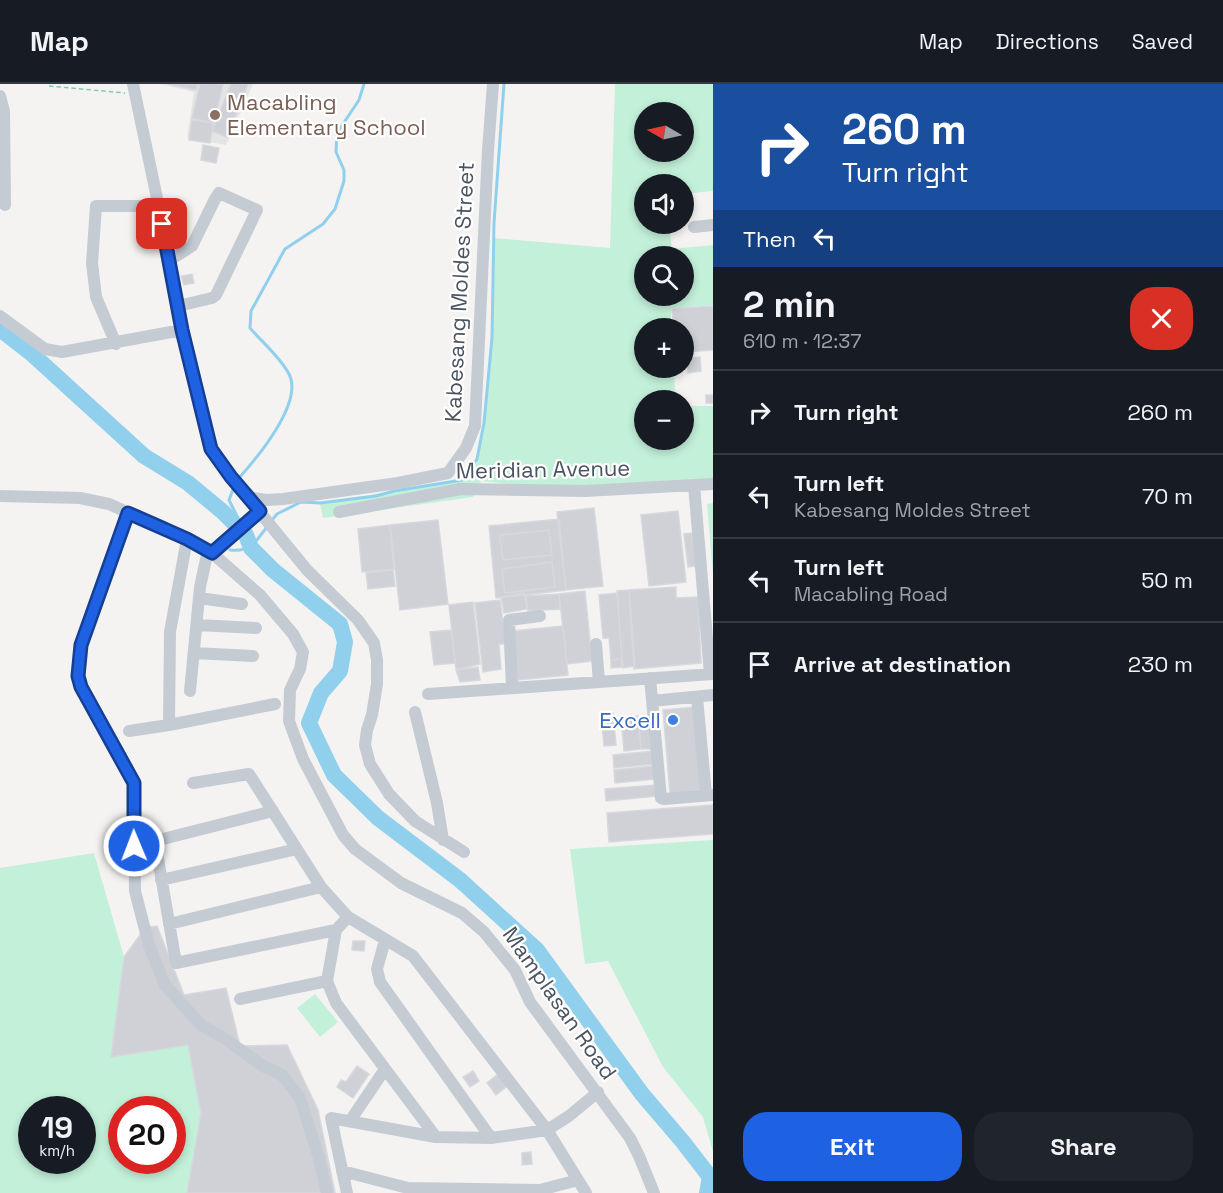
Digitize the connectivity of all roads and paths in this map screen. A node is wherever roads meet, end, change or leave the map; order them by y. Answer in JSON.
{"nodes":[{"id":1,"x":493,"y":84,"type":"edge"},
{"id":2,"x":49,"y":86,"type":"dead end"},
{"id":3,"x":134,"y":89,"type":"edge"},
{"id":4,"x":0,"y":96,"type":"edge"},
{"id":5,"x":2,"y":112,"type":"edge"},
{"id":6,"x":2,"y":149,"type":"edge"},
{"id":7,"x":3,"y":184,"type":"edge"},
{"id":8,"x":5,"y":205,"type":"dead end"},
{"id":9,"x":158,"y":206,"type":"junction"},
{"id":10,"x":713,"y":225,"type":"edge"},
{"id":11,"x":694,"y":227,"type":"dead end"},
{"id":12,"x":170,"y":260,"type":"junction"},
{"id":13,"x":178,"y":306,"type":"junction"},
{"id":14,"x":0,"y":316,"type":"edge"},
{"id":15,"x":182,"y":330,"type":"junction"},
{"id":16,"x":116,"y":344,"type":"junction"},
{"id":17,"x":713,"y":484,"type":"edge"},
{"id":18,"x":694,"y":485,"type":"junction"},
{"id":19,"x":0,"y":496,"type":"edge"},
{"id":20,"x":247,"y":497,"type":"junction"},
{"id":21,"x":339,"y":512,"type":"dead end"},
{"id":22,"x":128,"y":513,"type":"junction"},
{"id":23,"x":257,"y":514,"type":"junction"},
{"id":24,"x":187,"y":539,"type":"junction"},
{"id":25,"x":210,"y":552,"type":"junction"},
{"id":26,"x":199,"y":598,"type":"junction"},
{"id":27,"x":242,"y":604,"type":"dead end"},
{"id":28,"x":540,"y":616,"type":"dead end"},
{"id":29,"x":197,"y":624,"type":"junction"},
{"id":30,"x":256,"y":628,"type":"dead end"},
{"id":31,"x":596,"y":644,"type":"dead end"},
{"id":32,"x":194,"y":653,"type":"junction"},
{"id":33,"x":253,"y":656,"type":"dead end"},
{"id":34,"x":711,"y":674,"type":"edge"},
{"id":35,"x":650,"y":678,"type":"junction"},
{"id":36,"x":599,"y":682,"type":"junction"},
{"id":37,"x":512,"y":688,"type":"junction"},
{"id":38,"x":190,"y":691,"type":"dead end"},
{"id":39,"x":428,"y":694,"type":"dead end"},
{"id":40,"x":713,"y":695,"type":"edge"},
{"id":41,"x":697,"y":697,"type":"junction"},
{"id":42,"x":652,"y":701,"type":"junction"},
{"id":43,"x":275,"y":704,"type":"dead end"},
{"id":44,"x":415,"y":712,"type":"dead end"},
{"id":45,"x":169,"y":725,"type":"junction"},
{"id":46,"x":129,"y":731,"type":"dead end"},
{"id":47,"x":193,"y":783,"type":"dead end"},
{"id":48,"x":710,"y":795,"type":"edge"},
{"id":49,"x":273,"y":811,"type":"junction"},
{"id":50,"x":443,"y":840,"type":"junction"},
{"id":51,"x":297,"y":849,"type":"junction"},
{"id":52,"x":464,"y":852,"type":"dead end"},
{"id":53,"x":161,"y":880,"type":"junction"},
{"id":54,"x":321,"y":887,"type":"junction"},
{"id":55,"x":348,"y":917,"type":"junction"},
{"id":56,"x":169,"y":924,"type":"junction"},
{"id":57,"x":336,"y":930,"type":"junction"},
{"id":58,"x":385,"y":940,"type":"junction"},
{"id":59,"x":327,"y":981,"type":"junction"},
{"id":60,"x":240,"y":999,"type":"dead end"},
{"id":61,"x":385,"y":1069,"type":"junction"},
{"id":62,"x":598,"y":1092,"type":"junction"},
{"id":63,"x":350,"y":1121,"type":"junction"},
{"id":64,"x":547,"y":1130,"type":"junction"},
{"id":65,"x":436,"y":1137,"type":"junction"},
{"id":66,"x":491,"y":1138,"type":"junction"},
{"id":67,"x":342,"y":1171,"type":"junction"},
{"id":68,"x":578,"y":1180,"type":"junction"},
{"id":69,"x":327,"y":1193,"type":"edge"},
{"id":70,"x":347,"y":1193,"type":"edge"},
{"id":71,"x":586,"y":1193,"type":"edge"},
{"id":72,"x":654,"y":1193,"type":"edge"}],
"edges":[{"from":1,"to":20,"type":"street","name":"Kabesang Moldes Street"},
{"from":2,"to":3,"type":"path"},
{"from":3,"to":9,"type":"street"},
{"from":4,"to":5,"type":"street"},
{"from":5,"to":6,"type":"street"},
{"from":6,"to":7,"type":"street"},
{"from":7,"to":8,"type":"street"},
{"from":9,"to":12,"type":"street"},
{"from":9,"to":16,"type":"street"},
{"from":10,"to":11,"type":"street"},
{"from":12,"to":13,"type":"street"},
{"from":12,"to":13,"type":"street"},
{"from":13,"to":15,"type":"street"},
{"from":14,"to":16,"type":"street"},
{"from":15,"to":16,"type":"street"},
{"from":15,"to":20,"type":"street"},
{"from":17,"to":18,"type":"street","name":"Meridian Avenue"},
{"from":18,"to":21,"type":"street","name":"Meridian Avenue"},
{"from":18,"to":34,"type":"street"},
{"from":19,"to":22,"type":"street"},
{"from":20,"to":23,"type":"street"},
{"from":22,"to":24,"type":"street"},
{"from":22,"to":69,"type":"street"},
{"from":23,"to":25,"type":"street"},
{"from":23,"to":50,"type":"street"},
{"from":24,"to":25,"type":"street"},
{"from":24,"to":45,"type":"street"},
{"from":25,"to":26,"type":"street"},
{"from":25,"to":62,"type":"street","name":"Mamplasan Road"},
{"from":26,"to":27,"type":"street"},
{"from":26,"to":29,"type":"street"},
{"from":28,"to":37,"type":"street"},
{"from":29,"to":30,"type":"street"},
{"from":29,"to":32,"type":"street"},
{"from":31,"to":36,"type":"street"},
{"from":32,"to":33,"type":"street"},
{"from":32,"to":38,"type":"street"},
{"from":34,"to":35,"type":"street"},
{"from":35,"to":36,"type":"street"},
{"from":35,"to":42,"type":"street"},
{"from":36,"to":37,"type":"street"},
{"from":37,"to":39,"type":"street"},
{"from":40,"to":41,"type":"street"},
{"from":41,"to":42,"type":"street"},
{"from":41,"to":48,"type":"street"},
{"from":42,"to":48,"type":"street"},
{"from":43,"to":45,"type":"street"},
{"from":44,"to":50,"type":"street"},
{"from":45,"to":46,"type":"street"},
{"from":47,"to":49,"type":"street"},
{"from":49,"to":51,"type":"street"},
{"from":49,"to":53,"type":"street"},
{"from":50,"to":52,"type":"street"},
{"from":51,"to":53,"type":"street"},
{"from":51,"to":54,"type":"street"},
{"from":53,"to":56,"type":"street"},
{"from":54,"to":55,"type":"street"},
{"from":54,"to":56,"type":"street"},
{"from":55,"to":57,"type":"street"},
{"from":55,"to":58,"type":"street"},
{"from":56,"to":57,"type":"street"},
{"from":57,"to":59,"type":"street"},
{"from":58,"to":64,"type":"street"},
{"from":58,"to":66,"type":"street"},
{"from":59,"to":60,"type":"street"},
{"from":59,"to":61,"type":"street"},
{"from":61,"to":63,"type":"street"},
{"from":61,"to":65,"type":"street"},
{"from":62,"to":64,"type":"street"},
{"from":62,"to":72,"type":"street","name":"Mamplasan Road"},
{"from":63,"to":65,"type":"street"},
{"from":63,"to":67,"type":"street"},
{"from":64,"to":66,"type":"street"},
{"from":64,"to":68,"type":"street"},
{"from":65,"to":66,"type":"street"},
{"from":67,"to":68,"type":"street"},
{"from":67,"to":70,"type":"street"},
{"from":68,"to":71,"type":"street"}]}
